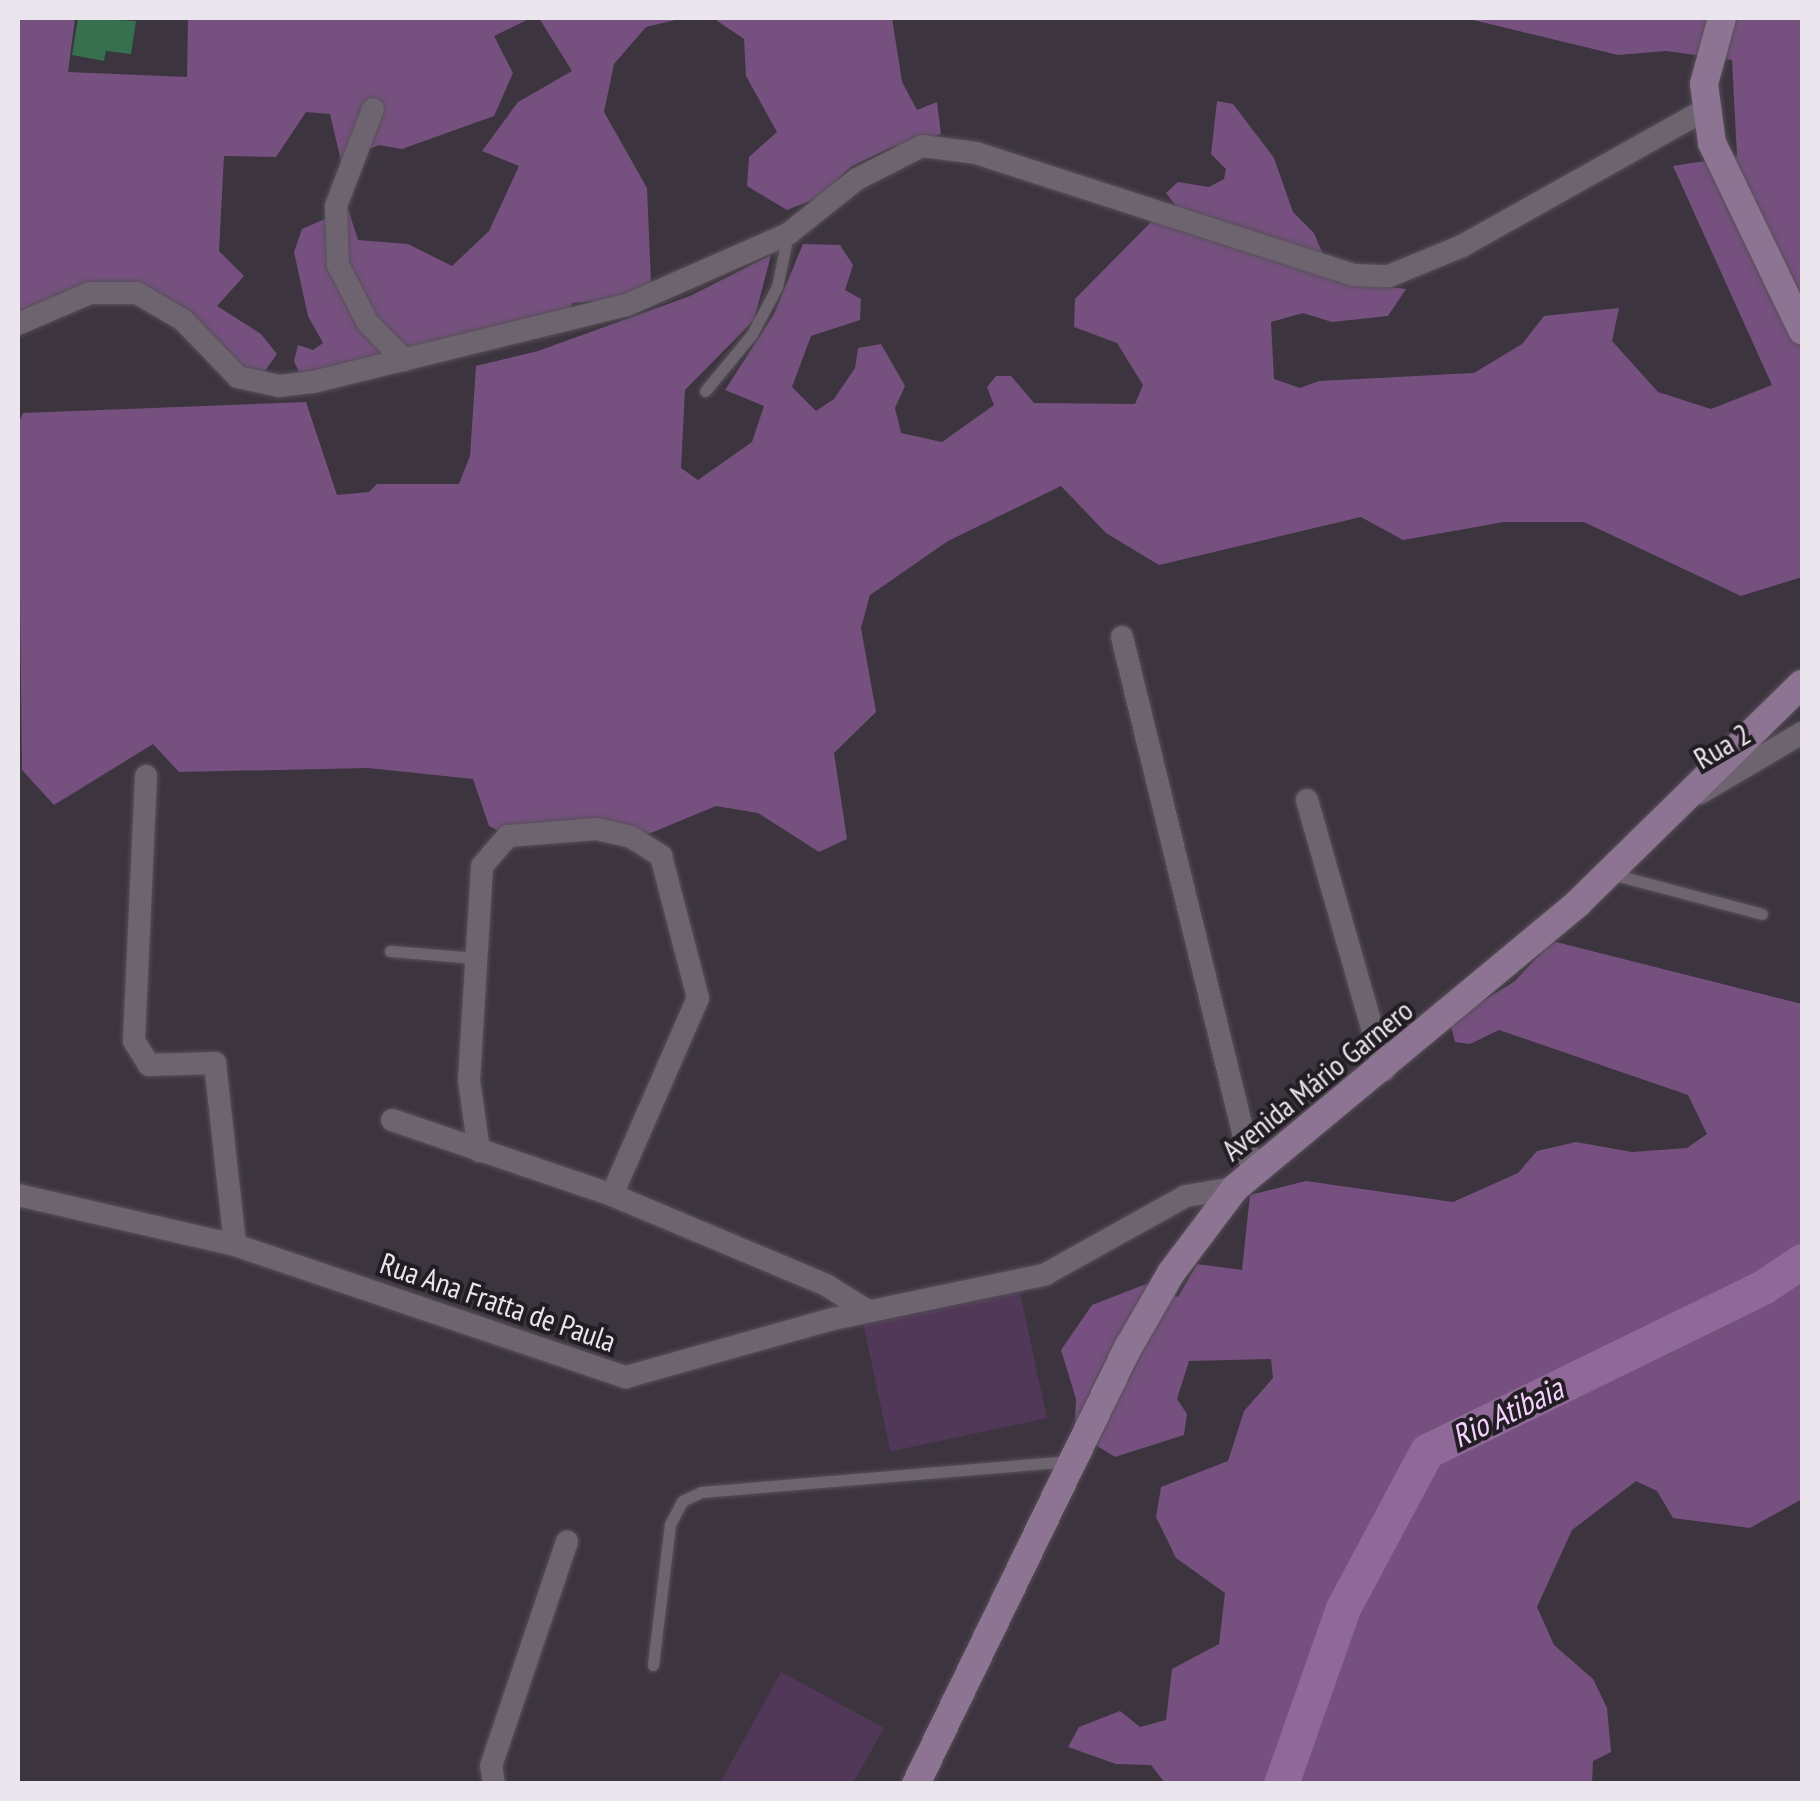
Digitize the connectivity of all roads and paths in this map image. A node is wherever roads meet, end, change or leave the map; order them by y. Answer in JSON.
{"nodes":[{"id":1,"x":1722,"y":18,"type":"edge"},
{"id":2,"x":373,"y":109,"type":"dead end"},
{"id":3,"x":1704,"y":110,"type":"junction"},
{"id":4,"x":788,"y":234,"type":"junction"},
{"id":5,"x":18,"y":324,"type":"edge"},
{"id":6,"x":1802,"y":330,"type":"edge"},
{"id":7,"x":404,"y":360,"type":"junction"},
{"id":8,"x":706,"y":390,"type":"dead end"},
{"id":9,"x":1122,"y":637,"type":"dead end"},
{"id":10,"x":1802,"y":684,"type":"edge"},
{"id":11,"x":1802,"y":733,"type":"edge"},
{"id":12,"x":146,"y":776,"type":"dead end"},
{"id":13,"x":1308,"y":800,"type":"dead end"},
{"id":14,"x":1670,"y":809,"type":"junction"},
{"id":15,"x":1606,"y":873,"type":"junction"},
{"id":16,"x":1762,"y":914,"type":"dead end"},
{"id":17,"x":390,"y":951,"type":"dead end"},
{"id":18,"x":476,"y":958,"type":"junction"},
{"id":19,"x":1384,"y":1070,"type":"junction"},
{"id":20,"x":392,"y":1120,"type":"dead end"},
{"id":21,"x":479,"y":1152,"type":"junction"},
{"id":22,"x":1244,"y":1179,"type":"junction"},
{"id":23,"x":612,"y":1194,"type":"junction"},
{"id":24,"x":18,"y":1195,"type":"edge"},
{"id":25,"x":235,"y":1245,"type":"junction"},
{"id":26,"x":802,"y":1274,"type":"junction"},
{"id":27,"x":868,"y":1312,"type":"junction"},
{"id":28,"x":833,"y":1319,"type":"junction"},
{"id":29,"x":1072,"y":1461,"type":"junction"},
{"id":30,"x":567,"y":1542,"type":"dead end"},
{"id":31,"x":653,"y":1665,"type":"dead end"},
{"id":32,"x":490,"y":1778,"type":"edge"},
{"id":33,"x":916,"y":1784,"type":"edge"}],
"edges":[{"from":1,"to":3,"type":"main road"},
{"from":2,"to":7,"type":"street"},
{"from":3,"to":4,"type":"street"},
{"from":3,"to":6,"type":"main road"},
{"from":4,"to":7,"type":"street"},
{"from":4,"to":8,"type":"lane"},
{"from":5,"to":7,"type":"street"},
{"from":9,"to":22,"type":"street"},
{"from":10,"to":14,"type":"main road","name":"Avenida Mário Garnero"},
{"from":11,"to":14,"type":"street","name":"Rua 2"},
{"from":12,"to":25,"type":"street"},
{"from":13,"to":19,"type":"street"},
{"from":14,"to":15,"type":"main road","name":"Avenida Mário Garnero"},
{"from":15,"to":16,"type":"lane"},
{"from":15,"to":19,"type":"main road","name":"Avenida Mário Garnero"},
{"from":17,"to":18,"type":"lane"},
{"from":18,"to":21,"type":"street"},
{"from":18,"to":23,"type":"street"},
{"from":19,"to":22,"type":"main road","name":"Avenida Mário Garnero"},
{"from":20,"to":21,"type":"street"},
{"from":21,"to":23,"type":"street"},
{"from":22,"to":27,"type":"street","name":"Rua Ana Fratta de Paula"},
{"from":22,"to":29,"type":"main road","name":"Avenida Mário Garnero"},
{"from":23,"to":26,"type":"street"},
{"from":24,"to":25,"type":"street","name":"Rua Ana Fratta de Paula"},
{"from":25,"to":28,"type":"street","name":"Rua Ana Fratta de Paula"},
{"from":26,"to":27,"type":"street"},
{"from":26,"to":28,"type":"street"},
{"from":27,"to":28,"type":"street","name":"Rua Ana Fratta de Paula"},
{"from":29,"to":31,"type":"lane"},
{"from":29,"to":33,"type":"main road","name":"Avenida Mário Garnero"},
{"from":30,"to":32,"type":"street"}]}
